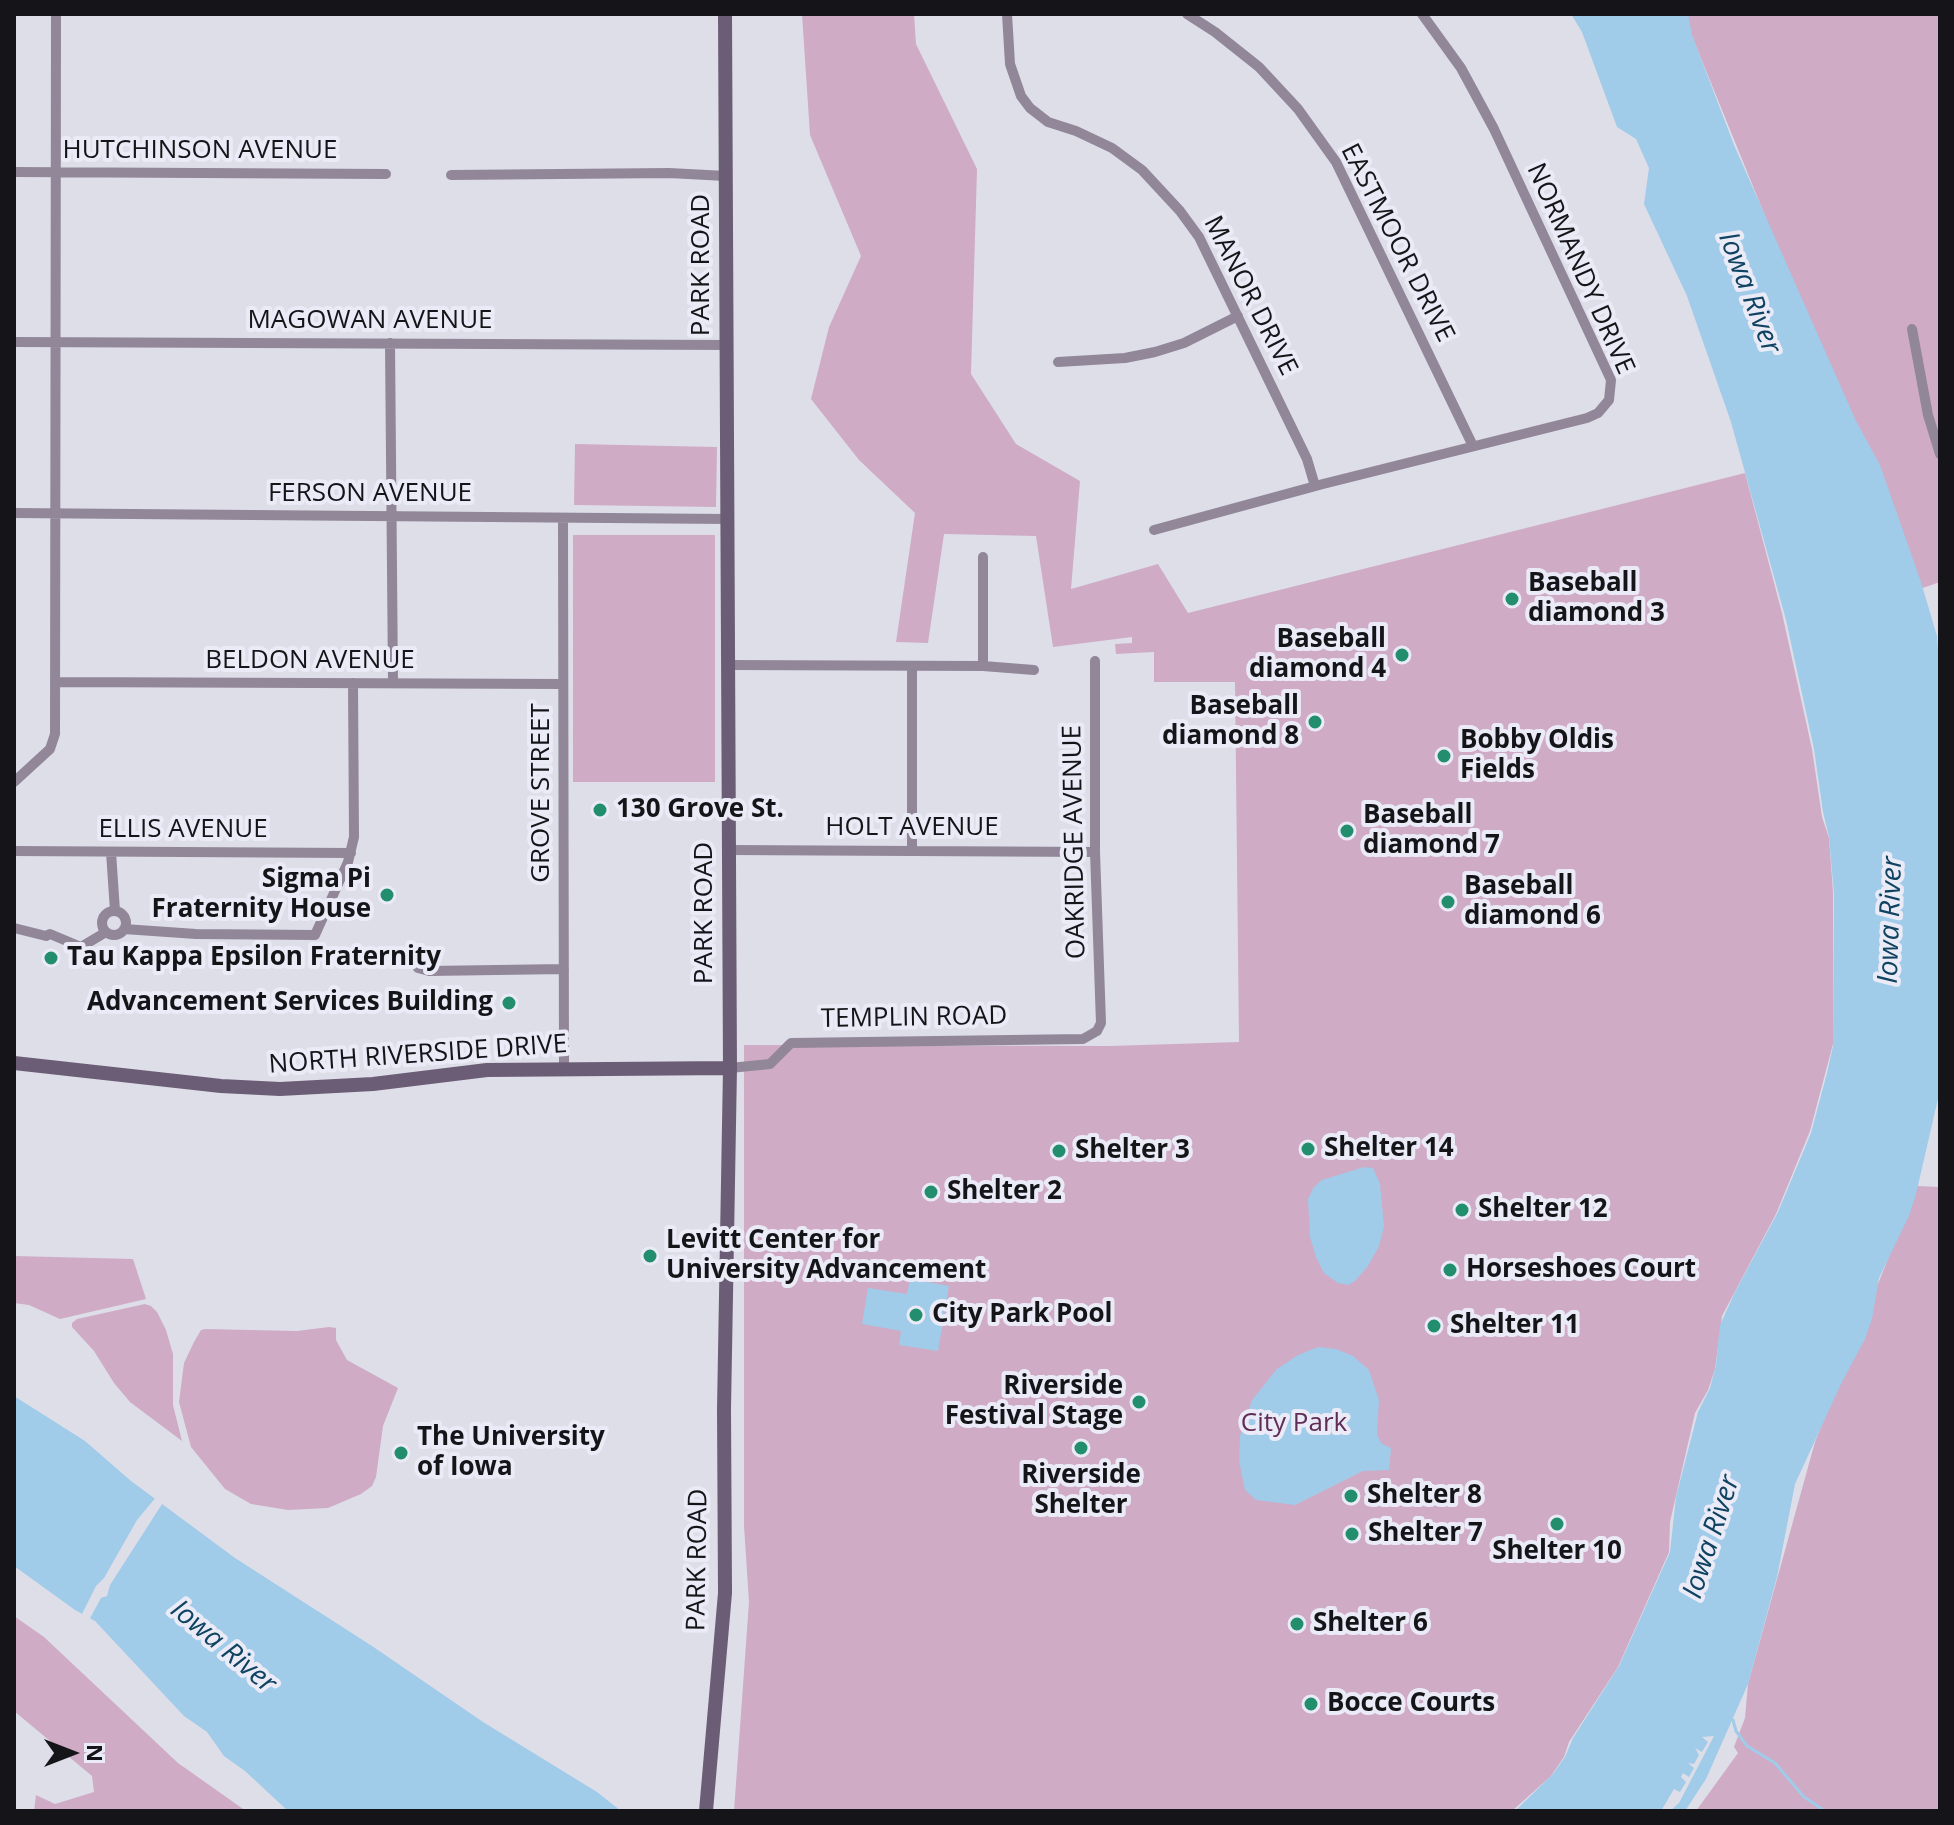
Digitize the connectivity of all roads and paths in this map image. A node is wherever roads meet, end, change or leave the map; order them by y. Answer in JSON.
{"nodes":[{"id":1,"x":56,"y":14,"type":"edge"},
{"id":2,"x":725,"y":14,"type":"edge"},
{"id":3,"x":1007,"y":14,"type":"edge"},
{"id":4,"x":1187,"y":14,"type":"edge"},
{"id":5,"x":1422,"y":14,"type":"edge"},
{"id":6,"x":14,"y":172,"type":"edge"},
{"id":7,"x":57,"y":173,"type":"junction"},
{"id":8,"x":386,"y":174,"type":"dead end"},
{"id":9,"x":451,"y":175,"type":"dead end"},
{"id":10,"x":726,"y":176,"type":"junction"},
{"id":11,"x":1238,"y":316,"type":"junction"},
{"id":12,"x":1912,"y":329,"type":"dead end"},
{"id":13,"x":14,"y":342,"type":"edge"},
{"id":14,"x":57,"y":342,"type":"junction"},
{"id":15,"x":390,"y":343,"type":"junction"},
{"id":16,"x":726,"y":345,"type":"junction"},
{"id":17,"x":1058,"y":362,"type":"dead end"},
{"id":18,"x":1473,"y":446,"type":"junction"},
{"id":19,"x":1940,"y":454,"type":"edge"},
{"id":20,"x":1315,"y":486,"type":"junction"},
{"id":21,"x":14,"y":513,"type":"edge"},
{"id":22,"x":56,"y":514,"type":"junction"},
{"id":23,"x":391,"y":516,"type":"junction"},
{"id":24,"x":563,"y":518,"type":"junction"},
{"id":25,"x":727,"y":519,"type":"junction"},
{"id":26,"x":1154,"y":530,"type":"dead end"},
{"id":27,"x":983,"y":557,"type":"dead end"},
{"id":28,"x":1095,"y":661,"type":"dead end"},
{"id":29,"x":729,"y":665,"type":"junction"},
{"id":30,"x":912,"y":666,"type":"junction"},
{"id":31,"x":983,"y":666,"type":"junction"},
{"id":32,"x":1034,"y":670,"type":"dead end"},
{"id":33,"x":56,"y":682,"type":"junction"},
{"id":34,"x":353,"y":683,"type":"junction"},
{"id":35,"x":393,"y":683,"type":"junction"},
{"id":36,"x":563,"y":684,"type":"junction"},
{"id":37,"x":14,"y":782,"type":"edge"},
{"id":38,"x":729,"y":850,"type":"junction"},
{"id":39,"x":912,"y":850,"type":"junction"},
{"id":40,"x":14,"y":851,"type":"edge"},
{"id":41,"x":111,"y":852,"type":"junction"},
{"id":42,"x":1095,"y":852,"type":"junction"},
{"id":43,"x":351,"y":853,"type":"junction"},
{"id":44,"x":115,"y":911,"type":"junction"},
{"id":45,"x":14,"y":928,"type":"edge"},
{"id":46,"x":124,"y":929,"type":"junction"},
{"id":47,"x":106,"y":932,"type":"junction"},
{"id":48,"x":418,"y":968,"type":"dead end"},
{"id":49,"x":564,"y":969,"type":"junction"},
{"id":50,"x":1101,"y":1023,"type":"joint"},
{"id":51,"x":14,"y":1063,"type":"edge"},
{"id":52,"x":730,"y":1068,"type":"junction"},
{"id":53,"x":564,"y":1069,"type":"junction"},
{"id":54,"x":706,"y":1811,"type":"edge"}],
"edges":[{"from":1,"to":7,"type":"street"},
{"from":2,"to":10,"type":"street","name":"PARK ROAD"},
{"from":3,"to":11,"type":"street","name":"MANOR DRIVE"},
{"from":4,"to":18,"type":"street","name":"EASTMOOR DRIVE"},
{"from":5,"to":18,"type":"street","name":"NORMANDY DRIVE"},
{"from":6,"to":7,"type":"street","name":"HUTCHINSON AVENUE"},
{"from":7,"to":8,"type":"street","name":"HUTCHINSON AVENUE"},
{"from":7,"to":14,"type":"street"},
{"from":9,"to":10,"type":"street"},
{"from":10,"to":16,"type":"street","name":"PARK ROAD"},
{"from":11,"to":17,"type":"street"},
{"from":11,"to":20,"type":"street","name":"MANOR DRIVE"},
{"from":12,"to":19,"type":"street"},
{"from":13,"to":14,"type":"street","name":"MAGOWAN AVENUE"},
{"from":14,"to":15,"type":"street","name":"MAGOWAN AVENUE"},
{"from":14,"to":22,"type":"street"},
{"from":15,"to":16,"type":"street","name":"MAGOWAN AVENUE"},
{"from":15,"to":23,"type":"street"},
{"from":16,"to":25,"type":"street","name":"PARK ROAD"},
{"from":18,"to":20,"type":"street","name":"NORMANDY DRIVE"},
{"from":20,"to":26,"type":"street","name":"NORMANDY DRIVE"},
{"from":21,"to":22,"type":"street","name":"FERSON AVENUE"},
{"from":22,"to":23,"type":"street","name":"FERSON AVENUE"},
{"from":22,"to":33,"type":"street"},
{"from":23,"to":24,"type":"street","name":"FERSON AVENUE"},
{"from":23,"to":35,"type":"street"},
{"from":24,"to":25,"type":"street","name":"FERSON AVENUE"},
{"from":24,"to":36,"type":"street","name":"GROVE STREET"},
{"from":25,"to":29,"type":"street","name":"PARK ROAD"},
{"from":27,"to":31,"type":"street"},
{"from":28,"to":42,"type":"street","name":"OAKRIDGE AVENUE"},
{"from":29,"to":30,"type":"street"},
{"from":29,"to":38,"type":"street","name":"PARK ROAD"},
{"from":30,"to":31,"type":"street"},
{"from":30,"to":39,"type":"street"},
{"from":31,"to":32,"type":"street"},
{"from":33,"to":34,"type":"street","name":"BELDON AVENUE"},
{"from":33,"to":37,"type":"street"},
{"from":34,"to":35,"type":"street","name":"BELDON AVENUE"},
{"from":34,"to":43,"type":"street"},
{"from":35,"to":36,"type":"street","name":"BELDON AVENUE"},
{"from":36,"to":49,"type":"street","name":"GROVE STREET"},
{"from":38,"to":39,"type":"street","name":"HOLT AVENUE"},
{"from":38,"to":52,"type":"street","name":"PARK ROAD"},
{"from":39,"to":42,"type":"street","name":"HOLT AVENUE"},
{"from":40,"to":41,"type":"street","name":"ELLIS AVENUE"},
{"from":41,"to":43,"type":"street","name":"ELLIS AVENUE"},
{"from":41,"to":44,"type":"street"},
{"from":42,"to":50,"type":"street","name":"OAKRIDGE AVENUE"},
{"from":43,"to":46,"type":"street"},
{"from":44,"to":46,"type":"street"},
{"from":44,"to":47,"type":"street"},
{"from":45,"to":47,"type":"street"},
{"from":46,"to":47,"type":"street"},
{"from":48,"to":49,"type":"street"},
{"from":49,"to":53,"type":"street","name":"GROVE STREET"},
{"from":50,"to":52,"type":"street","name":"TEMPLIN ROAD"},
{"from":51,"to":53,"type":"street","name":"NORTH RIVERSIDE DRIVE"},
{"from":52,"to":53,"type":"street","name":"NORTH RIVERSIDE DRIVE"},
{"from":52,"to":54,"type":"street","name":"PARK ROAD"}]}
